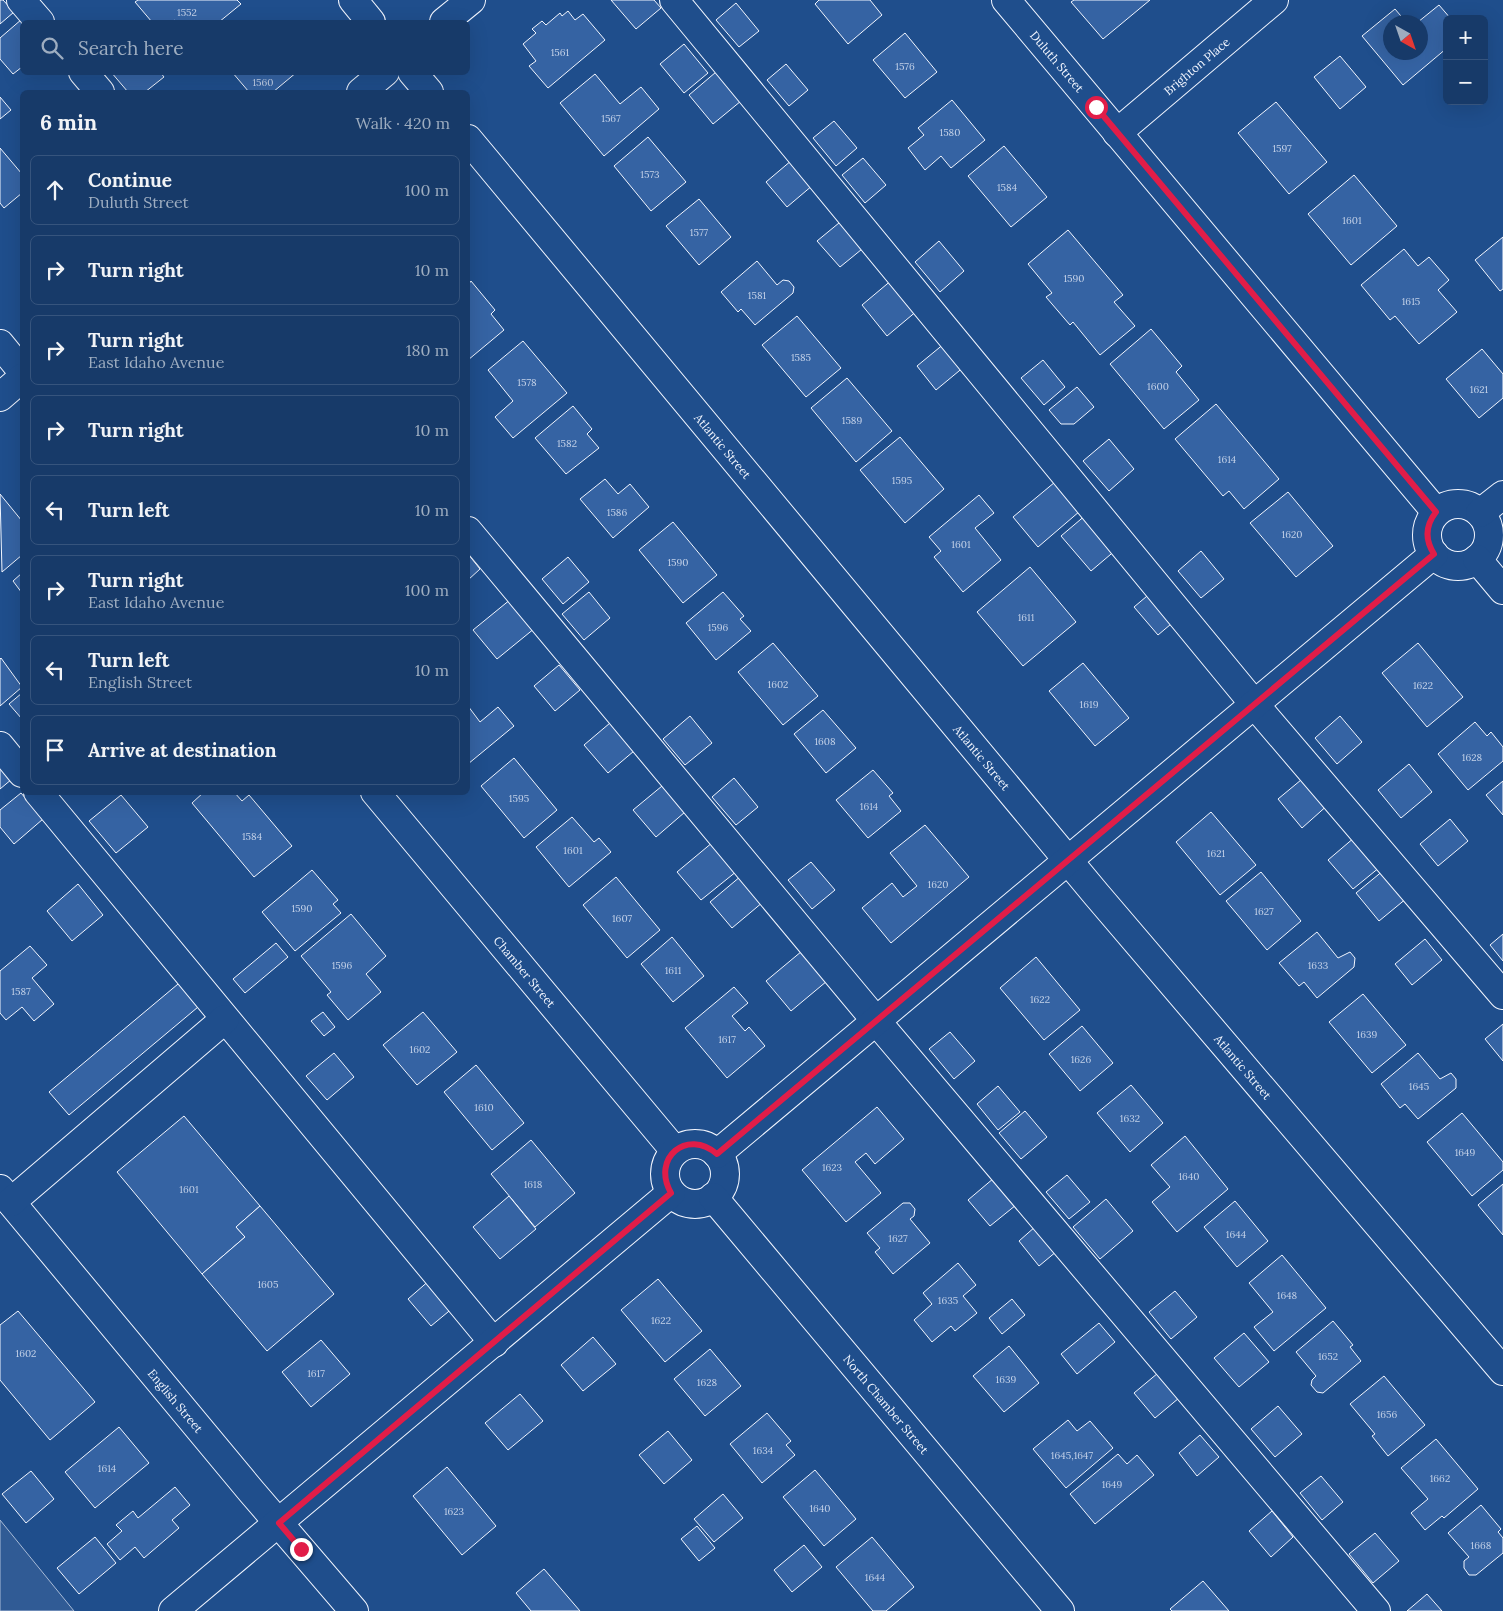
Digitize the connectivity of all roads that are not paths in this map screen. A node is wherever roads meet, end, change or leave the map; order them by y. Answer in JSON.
{"nodes":[{"id":1,"x":21,"y":0,"type":"edge"},
{"id":2,"x":353,"y":0,"type":"edge"},
{"id":3,"x":471,"y":0,"type":"edge"},
{"id":4,"x":674,"y":0,"type":"edge"},
{"id":5,"x":1006,"y":0,"type":"edge"},
{"id":6,"x":1274,"y":0,"type":"edge"},
{"id":7,"x":38,"y":20,"type":"edge"},
{"id":8,"x":369,"y":20,"type":"edge"},
{"id":9,"x":446,"y":20,"type":"edge"},
{"id":10,"x":86,"y":75,"type":"edge"},
{"id":11,"x":381,"y":75,"type":"edge"},
{"id":12,"x":415,"y":75,"type":"edge"},
{"id":13,"x":98,"y":90,"type":"edge"},
{"id":14,"x":363,"y":90,"type":"edge"},
{"id":15,"x":427,"y":90,"type":"edge"},
{"id":16,"x":1118,"y":133,"type":"junction"},
{"id":17,"x":470,"y":141,"type":"edge"},
{"id":18,"x":0,"y":344,"type":"edge"},
{"id":19,"x":20,"y":369,"type":"edge"},
{"id":20,"x":20,"y":380,"type":"edge"},
{"id":21,"x":0,"y":397,"type":"edge"},
{"id":22,"x":1503,"y":495,"type":"edge"},
{"id":23,"x":1436,"y":512,"type":"junction"},
{"id":24,"x":1480,"y":513,"type":"junction"},
{"id":25,"x":470,"y":533,"type":"edge"},
{"id":26,"x":1434,"y":554,"type":"junction"},
{"id":27,"x":1477,"y":559,"type":"junction"},
{"id":28,"x":1503,"y":590,"type":"edge"},
{"id":29,"x":1255,"y":705,"type":"junction"},
{"id":30,"x":0,"y":746,"type":"edge"},
{"id":31,"x":20,"y":771,"type":"edge"},
{"id":32,"x":40,"y":795,"type":"edge"},
{"id":33,"x":378,"y":795,"type":"edge"},
{"id":34,"x":1068,"y":861,"type":"junction"},
{"id":35,"x":1503,"y":995,"type":"edge"},
{"id":36,"x":225,"y":1019,"type":"junction"},
{"id":37,"x":877,"y":1022,"type":"junction"},
{"id":38,"x":675,"y":1151,"type":"junction"},
{"id":39,"x":717,"y":1154,"type":"junction"},
{"id":40,"x":671,"y":1193,"type":"junction"},
{"id":41,"x":5,"y":1195,"type":"edge"},
{"id":42,"x":714,"y":1197,"type":"junction"},
{"id":43,"x":494,"y":1343,"type":"junction"},
{"id":44,"x":1503,"y":1371,"type":"edge"},
{"id":45,"x":279,"y":1523,"type":"junction"},
{"id":46,"x":172,"y":1611,"type":"edge"},
{"id":47,"x":354,"y":1611,"type":"edge"},
{"id":48,"x":1060,"y":1611,"type":"edge"},
{"id":49,"x":1376,"y":1611,"type":"edge"}],
"edges":[{"from":1,"to":7,"type":"street"},
{"from":2,"to":8,"type":"street"},
{"from":3,"to":9,"type":"street"},
{"from":4,"to":29,"type":"street"},
{"from":5,"to":16,"type":"street","name":"Duluth Street"},
{"from":6,"to":16,"type":"street","name":"Brighton Place"},
{"from":10,"to":13,"type":"street"},
{"from":11,"to":14,"type":"street"},
{"from":12,"to":15,"type":"street"},
{"from":16,"to":23,"type":"street","name":"Duluth Street"},
{"from":17,"to":34,"type":"street","name":"Atlantic Street"},
{"from":18,"to":19,"type":"street"},
{"from":20,"to":21,"type":"street"},
{"from":22,"to":24,"type":"street"},
{"from":23,"to":24,"type":"street"},
{"from":23,"to":26,"type":"street"},
{"from":24,"to":27,"type":"street"},
{"from":25,"to":37,"type":"street"},
{"from":26,"to":27,"type":"street"},
{"from":26,"to":29,"type":"street"},
{"from":27,"to":28,"type":"street"},
{"from":29,"to":34,"type":"street"},
{"from":29,"to":35,"type":"street"},
{"from":30,"to":31,"type":"street"},
{"from":32,"to":36,"type":"street"},
{"from":33,"to":38,"type":"street","name":"Chamber Street"},
{"from":34,"to":37,"type":"street"},
{"from":34,"to":44,"type":"street","name":"Atlantic Street"},
{"from":36,"to":41,"type":"street"},
{"from":36,"to":43,"type":"street"},
{"from":37,"to":39,"type":"street"},
{"from":37,"to":49,"type":"street"},
{"from":38,"to":39,"type":"street"},
{"from":38,"to":40,"type":"street"},
{"from":39,"to":42,"type":"street"},
{"from":40,"to":42,"type":"street"},
{"from":40,"to":43,"type":"street"},
{"from":41,"to":45,"type":"street","name":"English Street"},
{"from":42,"to":48,"type":"street","name":"North Chamber Street"},
{"from":43,"to":45,"type":"street"},
{"from":45,"to":46,"type":"street"},
{"from":45,"to":47,"type":"street","name":"English Street"}]}
